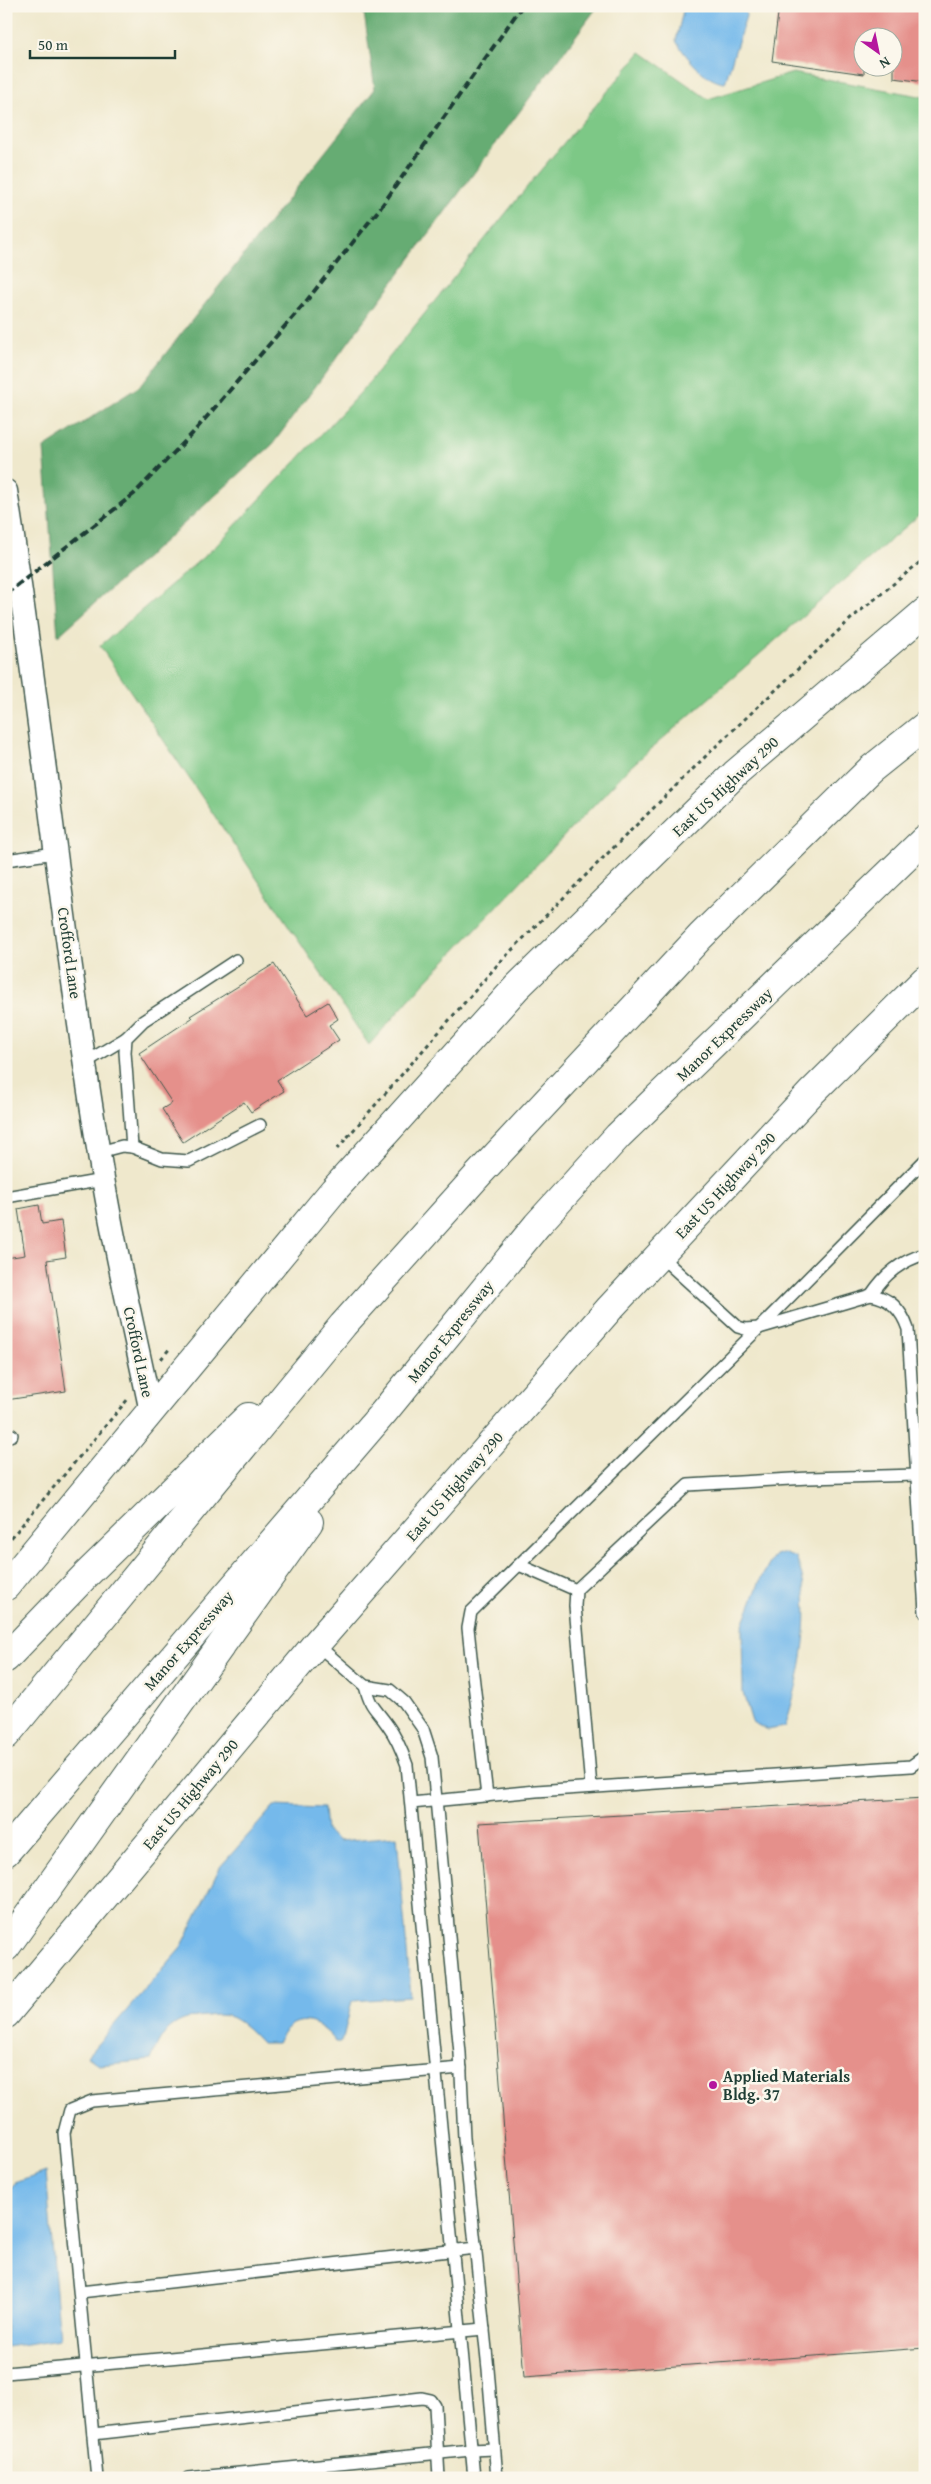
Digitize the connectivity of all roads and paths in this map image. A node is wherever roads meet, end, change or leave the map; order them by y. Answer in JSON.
{"nodes":[{"id":1,"x":6,"y":491,"type":"edge"},
{"id":2,"x":925,"y":612,"type":"edge"},
{"id":3,"x":925,"y":726,"type":"edge"},
{"id":4,"x":925,"y":840,"type":"edge"},
{"id":5,"x":55,"y":853,"type":"junction"},
{"id":6,"x":6,"y":860,"type":"edge"},
{"id":7,"x":236,"y":960,"type":"dead end"},
{"id":8,"x":925,"y":980,"type":"edge"},
{"id":9,"x":126,"y":1038,"type":"junction"},
{"id":10,"x":86,"y":1062,"type":"junction"},
{"id":11,"x":260,"y":1125,"type":"dead end"},
{"id":12,"x":132,"y":1147,"type":"junction"},
{"id":13,"x":99,"y":1152,"type":"junction"},
{"id":14,"x":925,"y":1160,"type":"edge"},
{"id":15,"x":103,"y":1180,"type":"junction"},
{"id":16,"x":6,"y":1197,"type":"edge"},
{"id":17,"x":925,"y":1254,"type":"edge"},
{"id":18,"x":659,"y":1255,"type":"junction"},
{"id":19,"x":871,"y":1295,"type":"junction"},
{"id":20,"x":343,"y":1326,"type":"junction"},
{"id":21,"x":759,"y":1328,"type":"junction"},
{"id":22,"x":151,"y":1412,"type":"junction"},
{"id":23,"x":384,"y":1412,"type":"junction"},
{"id":24,"x":916,"y":1475,"type":"junction"},
{"id":25,"x":519,"y":1565,"type":"junction"},
{"id":26,"x":6,"y":1586,"type":"edge"},
{"id":27,"x":576,"y":1590,"type":"junction"},
{"id":28,"x":925,"y":1612,"type":"edge"},
{"id":29,"x":316,"y":1644,"type":"junction"},
{"id":30,"x":6,"y":1658,"type":"edge"},
{"id":31,"x":365,"y":1686,"type":"junction"},
{"id":32,"x":6,"y":1735,"type":"edge"},
{"id":33,"x":925,"y":1756,"type":"edge"},
{"id":34,"x":591,"y":1787,"type":"junction"},
{"id":35,"x":487,"y":1796,"type":"junction"},
{"id":36,"x":437,"y":1802,"type":"junction"},
{"id":37,"x":411,"y":1803,"type":"junction"},
{"id":38,"x":6,"y":1852,"type":"edge"},
{"id":39,"x":6,"y":1947,"type":"edge"},
{"id":40,"x":6,"y":2014,"type":"edge"},
{"id":41,"x":461,"y":2068,"type":"junction"},
{"id":42,"x":435,"y":2071,"type":"junction"},
{"id":43,"x":476,"y":2248,"type":"junction"},
{"id":44,"x":451,"y":2250,"type":"junction"},
{"id":45,"x":80,"y":2292,"type":"junction"},
{"id":46,"x":484,"y":2330,"type":"junction"},
{"id":47,"x":459,"y":2332,"type":"junction"},
{"id":48,"x":87,"y":2367,"type":"junction"},
{"id":49,"x":6,"y":2373,"type":"edge"},
{"id":50,"x":93,"y":2434,"type":"junction"},
{"id":51,"x":494,"y":2449,"type":"junction"},
{"id":52,"x":471,"y":2450,"type":"junction"},
{"id":53,"x":439,"y":2453,"type":"junction"},
{"id":54,"x":96,"y":2478,"type":"edge"},
{"id":55,"x":188,"y":2478,"type":"edge"},
{"id":56,"x":439,"y":2478,"type":"edge"},
{"id":57,"x":474,"y":2478,"type":"edge"},
{"id":58,"x":497,"y":2478,"type":"edge"}],
"edges":[{"from":1,"to":5,"type":"street","name":"Crofford Lane"},
{"from":2,"to":22,"type":"main road","name":"East US Highway 290"},
{"from":3,"to":20,"type":"main road"},
{"from":4,"to":23,"type":"main road","name":"Manor Expressway"},
{"from":5,"to":6,"type":"lane"},
{"from":5,"to":10,"type":"street","name":"Crofford Lane"},
{"from":7,"to":9,"type":"lane"},
{"from":8,"to":18,"type":"main road","name":"East US Highway 290"},
{"from":9,"to":10,"type":"lane"},
{"from":9,"to":12,"type":"lane"},
{"from":10,"to":13,"type":"street","name":"Crofford Lane"},
{"from":11,"to":12,"type":"lane"},
{"from":12,"to":13,"type":"lane"},
{"from":13,"to":15,"type":"street","name":"Crofford Lane"},
{"from":14,"to":21,"type":"lane"},
{"from":15,"to":16,"type":"lane"},
{"from":15,"to":22,"type":"street","name":"Crofford Lane"},
{"from":17,"to":19,"type":"lane"},
{"from":18,"to":21,"type":"lane"},
{"from":18,"to":29,"type":"main road","name":"East US Highway 290"},
{"from":19,"to":21,"type":"lane"},
{"from":19,"to":24,"type":"lane"},
{"from":20,"to":30,"type":"main road"},
{"from":20,"to":32,"type":"main road"},
{"from":21,"to":25,"type":"lane"},
{"from":22,"to":26,"type":"main road","name":"East US Highway 290"},
{"from":23,"to":38,"type":"main road","name":"Manor Expressway"},
{"from":23,"to":39,"type":"main road"},
{"from":24,"to":27,"type":"lane"},
{"from":24,"to":28,"type":"lane"},
{"from":25,"to":27,"type":"lane"},
{"from":25,"to":35,"type":"lane"},
{"from":27,"to":34,"type":"lane"},
{"from":29,"to":31,"type":"lane"},
{"from":29,"to":40,"type":"main road","name":"East US Highway 290"},
{"from":31,"to":36,"type":"lane"},
{"from":31,"to":37,"type":"lane"},
{"from":33,"to":34,"type":"lane"},
{"from":34,"to":35,"type":"lane"},
{"from":35,"to":36,"type":"lane"},
{"from":36,"to":37,"type":"lane"},
{"from":36,"to":41,"type":"lane"},
{"from":37,"to":42,"type":"lane"},
{"from":41,"to":42,"type":"lane"},
{"from":41,"to":43,"type":"lane"},
{"from":42,"to":44,"type":"lane"},
{"from":42,"to":45,"type":"lane"},
{"from":43,"to":44,"type":"lane"},
{"from":43,"to":46,"type":"lane"},
{"from":44,"to":45,"type":"lane"},
{"from":44,"to":47,"type":"lane"},
{"from":45,"to":48,"type":"lane"},
{"from":46,"to":47,"type":"lane"},
{"from":46,"to":51,"type":"lane"},
{"from":47,"to":48,"type":"lane"},
{"from":47,"to":52,"type":"lane"},
{"from":48,"to":49,"type":"lane"},
{"from":48,"to":50,"type":"lane"},
{"from":50,"to":53,"type":"lane"},
{"from":50,"to":54,"type":"lane"},
{"from":51,"to":52,"type":"lane"},
{"from":51,"to":58,"type":"lane"},
{"from":52,"to":53,"type":"lane"},
{"from":52,"to":57,"type":"lane"},
{"from":53,"to":55,"type":"lane"},
{"from":53,"to":56,"type":"lane"}]}
